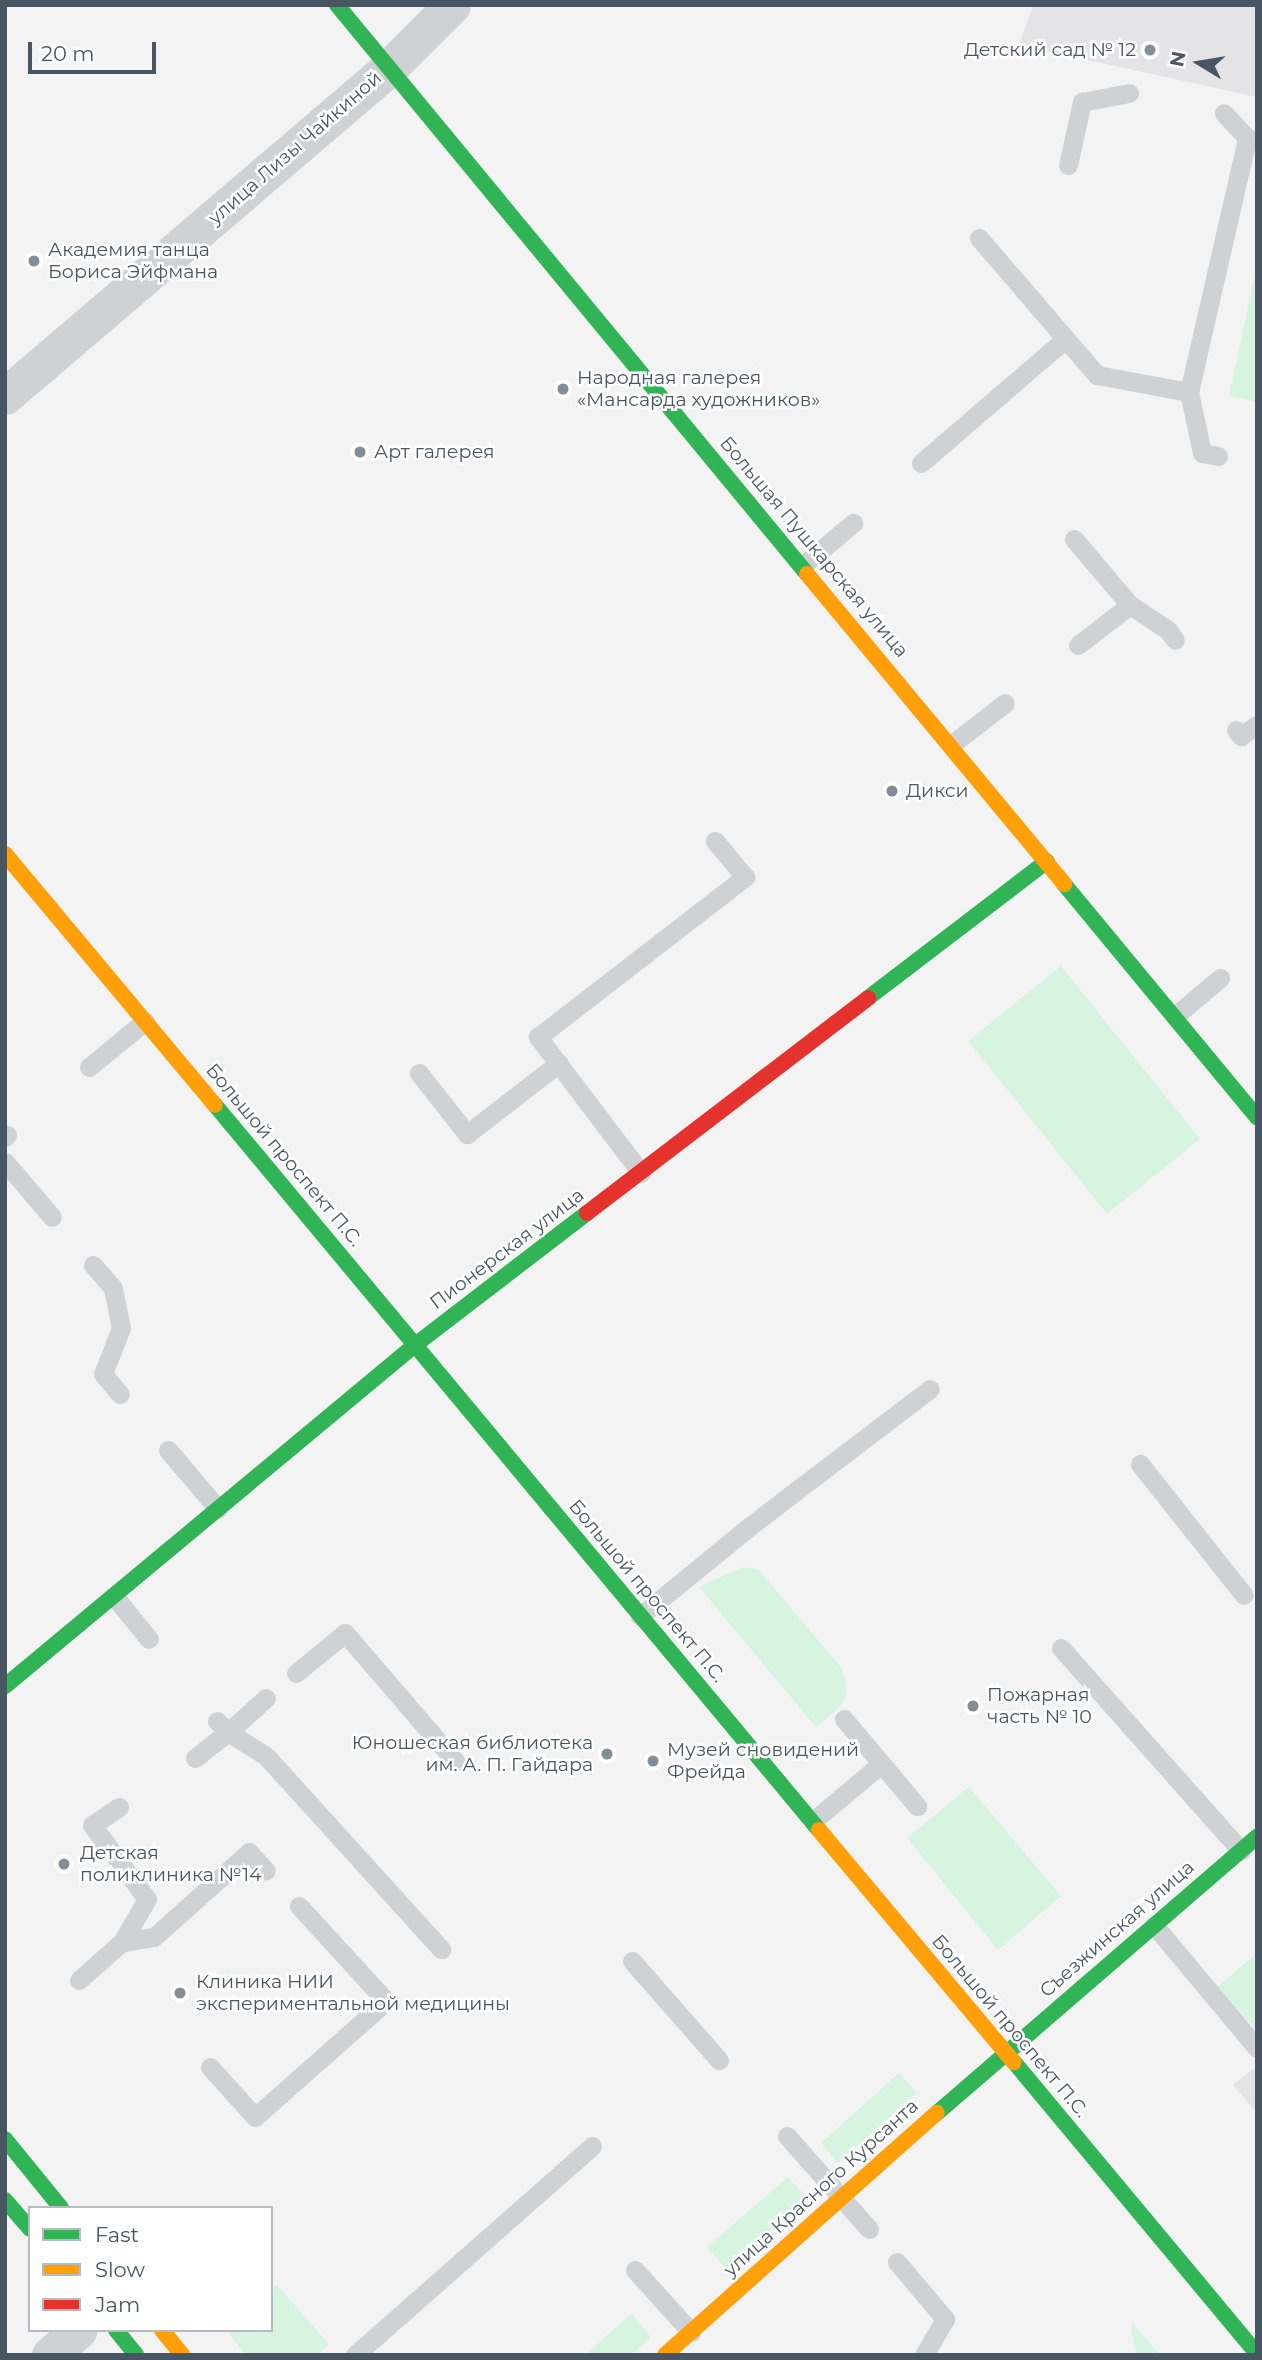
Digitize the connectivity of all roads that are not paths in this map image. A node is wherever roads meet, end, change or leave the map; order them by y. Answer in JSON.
{"nodes":[{"id":1,"x":337,"y":5,"type":"edge"},
{"id":2,"x":452,"y":5,"type":"edge"},
{"id":3,"x":389,"y":68,"type":"junction"},
{"id":4,"x":1129,"y":93,"type":"dead end"},
{"id":5,"x":1224,"y":113,"type":"dead end"},
{"id":6,"x":1252,"y":139,"type":"edge"},
{"id":7,"x":1068,"y":164,"type":"dead end"},
{"id":8,"x":979,"y":239,"type":"dead end"},
{"id":9,"x":1064,"y":340,"type":"junction"},
{"id":10,"x":1189,"y":392,"type":"junction"},
{"id":11,"x":5,"y":396,"type":"edge"},
{"id":12,"x":1218,"y":456,"type":"dead end"},
{"id":13,"x":921,"y":463,"type":"dead end"},
{"id":14,"x":853,"y":523,"type":"dead end"},
{"id":15,"x":1074,"y":538,"type":"dead end"},
{"id":16,"x":802,"y":566,"type":"junction"},
{"id":17,"x":1130,"y":605,"type":"junction"},
{"id":18,"x":1175,"y":640,"type":"dead end"},
{"id":19,"x":1078,"y":645,"type":"dead end"},
{"id":20,"x":1005,"y":703,"type":"dead end"},
{"id":21,"x":1257,"y":725,"type":"edge"},
{"id":22,"x":1236,"y":730,"type":"dead end"},
{"id":23,"x":951,"y":745,"type":"junction"},
{"id":24,"x":715,"y":841,"type":"dead end"},
{"id":25,"x":5,"y":854,"type":"edge"},
{"id":26,"x":1047,"y":861,"type":"junction"},
{"id":27,"x":1220,"y":978,"type":"dead end"},
{"id":28,"x":1175,"y":1016,"type":"junction"},
{"id":29,"x":145,"y":1021,"type":"junction"},
{"id":30,"x":559,"y":1063,"type":"junction"},
{"id":31,"x":89,"y":1068,"type":"dead end"},
{"id":32,"x":419,"y":1073,"type":"dead end"},
{"id":33,"x":1257,"y":1117,"type":"edge"},
{"id":34,"x":5,"y":1162,"type":"edge"},
{"id":35,"x":640,"y":1172,"type":"junction"},
{"id":36,"x":52,"y":1217,"type":"dead end"},
{"id":37,"x":93,"y":1265,"type":"dead end"},
{"id":38,"x":415,"y":1345,"type":"junction"},
{"id":39,"x":930,"y":1389,"type":"dead end"},
{"id":40,"x":120,"y":1394,"type":"dead end"},
{"id":41,"x":168,"y":1450,"type":"dead end"},
{"id":42,"x":1140,"y":1464,"type":"dead end"},
{"id":43,"x":218,"y":1509,"type":"junction"},
{"id":44,"x":1244,"y":1595,"type":"dead end"},
{"id":45,"x":114,"y":1596,"type":"junction"},
{"id":46,"x":640,"y":1616,"type":"junction"},
{"id":47,"x":149,"y":1639,"type":"dead end"},
{"id":48,"x":1061,"y":1648,"type":"dead end"},
{"id":49,"x":296,"y":1673,"type":"dead end"},
{"id":50,"x":5,"y":1686,"type":"edge"},
{"id":51,"x":266,"y":1698,"type":"dead end"},
{"id":52,"x":844,"y":1719,"type":"dead end"},
{"id":53,"x":222,"y":1727,"type":"junction"},
{"id":54,"x":195,"y":1758,"type":"dead end"},
{"id":55,"x":455,"y":1761,"type":"dead end"},
{"id":56,"x":881,"y":1764,"type":"junction"},
{"id":57,"x":917,"y":1806,"type":"dead end"},
{"id":58,"x":119,"y":1807,"type":"dead end"},
{"id":59,"x":813,"y":1821,"type":"junction"},
{"id":60,"x":1257,"y":1837,"type":"edge"},
{"id":61,"x":1241,"y":1851,"type":"junction"},
{"id":62,"x":266,"y":1871,"type":"dead end"},
{"id":63,"x":299,"y":1906,"type":"dead end"},
{"id":64,"x":1154,"y":1925,"type":"junction"},
{"id":65,"x":122,"y":1942,"type":"junction"},
{"id":66,"x":440,"y":1949,"type":"dead end"},
{"id":67,"x":632,"y":1962,"type":"dead end"},
{"id":68,"x":79,"y":1980,"type":"dead end"},
{"id":69,"x":1257,"y":2048,"type":"edge"},
{"id":70,"x":1005,"y":2053,"type":"junction"},
{"id":71,"x":719,"y":2060,"type":"dead end"},
{"id":72,"x":210,"y":2067,"type":"dead end"},
{"id":73,"x":788,"y":2136,"type":"dead end"},
{"id":74,"x":5,"y":2139,"type":"edge"},
{"id":75,"x":592,"y":2146,"type":"dead end"},
{"id":76,"x":843,"y":2198,"type":"junction"},
{"id":77,"x":5,"y":2200,"type":"edge"},
{"id":78,"x":59,"y":2206,"type":"edge"},
{"id":79,"x":28,"y":2227,"type":"edge"},
{"id":80,"x":869,"y":2229,"type":"dead end"},
{"id":81,"x":897,"y":2262,"type":"dead end"},
{"id":82,"x":635,"y":2270,"type":"dead end"},
{"id":83,"x":77,"y":2332,"type":"edge"},
{"id":84,"x":118,"y":2332,"type":"edge"},
{"id":85,"x":164,"y":2332,"type":"edge"},
{"id":86,"x":691,"y":2332,"type":"junction"},
{"id":87,"x":1257,"y":2354,"type":"edge"},
{"id":88,"x":50,"y":2355,"type":"edge"},
{"id":89,"x":136,"y":2355,"type":"edge"},
{"id":90,"x":182,"y":2355,"type":"edge"},
{"id":91,"x":355,"y":2355,"type":"edge"},
{"id":92,"x":665,"y":2355,"type":"edge"},
{"id":93,"x":924,"y":2355,"type":"edge"}],
"edges":[{"from":1,"to":3,"type":"main road","name":"Большая Пушкарская улица"},
{"from":2,"to":3,"type":"street","name":"улица Лизы Чайкиной"},
{"from":3,"to":11,"type":"street","name":"улица Лизы Чайкиной"},
{"from":3,"to":16,"type":"main road","name":"Большая Пушкарская улица"},
{"from":4,"to":7,"type":"lane"},
{"from":5,"to":6,"type":"lane"},
{"from":6,"to":10,"type":"lane"},
{"from":8,"to":9,"type":"lane"},
{"from":9,"to":10,"type":"lane"},
{"from":9,"to":13,"type":"lane"},
{"from":10,"to":12,"type":"lane"},
{"from":14,"to":16,"type":"lane"},
{"from":15,"to":17,"type":"lane"},
{"from":16,"to":23,"type":"main road","name":"Большая Пушкарская улица"},
{"from":17,"to":18,"type":"lane"},
{"from":17,"to":19,"type":"lane"},
{"from":20,"to":23,"type":"lane"},
{"from":21,"to":22,"type":"lane"},
{"from":23,"to":26,"type":"main road","name":"Большая Пушкарская улица"},
{"from":24,"to":30,"type":"lane"},
{"from":25,"to":29,"type":"main road","name":"Большой проспект П.С."},
{"from":26,"to":28,"type":"main road","name":"Большая Пушкарская улица"},
{"from":26,"to":35,"type":"main road","name":"Пионерская улица"},
{"from":27,"to":28,"type":"lane"},
{"from":28,"to":33,"type":"main road","name":"Большая Пушкарская улица"},
{"from":29,"to":31,"type":"lane"},
{"from":29,"to":38,"type":"main road","name":"Большой проспект П.С."},
{"from":30,"to":32,"type":"lane"},
{"from":30,"to":35,"type":"lane"},
{"from":34,"to":36,"type":"lane"},
{"from":35,"to":38,"type":"main road","name":"Пионерская улица"},
{"from":37,"to":40,"type":"lane"},
{"from":38,"to":43,"type":"main road","name":"Пионерская улица"},
{"from":38,"to":46,"type":"main road","name":"Большой проспект П.С."},
{"from":39,"to":46,"type":"lane"},
{"from":41,"to":43,"type":"lane"},
{"from":42,"to":44,"type":"lane"},
{"from":43,"to":45,"type":"main road","name":"Пионерская улица"},
{"from":45,"to":47,"type":"lane"},
{"from":45,"to":50,"type":"main road","name":"Пионерская улица"},
{"from":46,"to":59,"type":"main road","name":"Большой проспект П.С."},
{"from":48,"to":61,"type":"lane"},
{"from":49,"to":55,"type":"lane"},
{"from":51,"to":53,"type":"lane"},
{"from":52,"to":56,"type":"lane"},
{"from":53,"to":54,"type":"lane"},
{"from":53,"to":66,"type":"lane"},
{"from":56,"to":57,"type":"lane"},
{"from":56,"to":59,"type":"lane"},
{"from":58,"to":65,"type":"lane"},
{"from":59,"to":70,"type":"main road","name":"Большой проспект П.С."},
{"from":60,"to":61,"type":"main road","name":"Съезжинская улица"},
{"from":61,"to":64,"type":"main road","name":"Съезжинская улица"},
{"from":62,"to":65,"type":"lane"},
{"from":63,"to":72,"type":"lane"},
{"from":64,"to":69,"type":"lane"},
{"from":64,"to":70,"type":"main road","name":"Съезжинская улица"},
{"from":65,"to":68,"type":"lane"},
{"from":67,"to":71,"type":"lane"},
{"from":70,"to":76,"type":"main road","name":"улица Красного Курсанта"},
{"from":70,"to":87,"type":"main road","name":"Большой проспект П.С."},
{"from":73,"to":76,"type":"lane"},
{"from":74,"to":78,"type":"main road"},
{"from":75,"to":91,"type":"lane"},
{"from":76,"to":80,"type":"lane"},
{"from":76,"to":86,"type":"main road","name":"улица Красного Курсанта"},
{"from":77,"to":79,"type":"main road"},
{"from":81,"to":93,"type":"lane"},
{"from":82,"to":86,"type":"lane"},
{"from":83,"to":88,"type":"street"},
{"from":84,"to":89,"type":"main road"},
{"from":85,"to":90,"type":"main road"},
{"from":86,"to":92,"type":"main road","name":"улица Красного Курсанта"}]}
